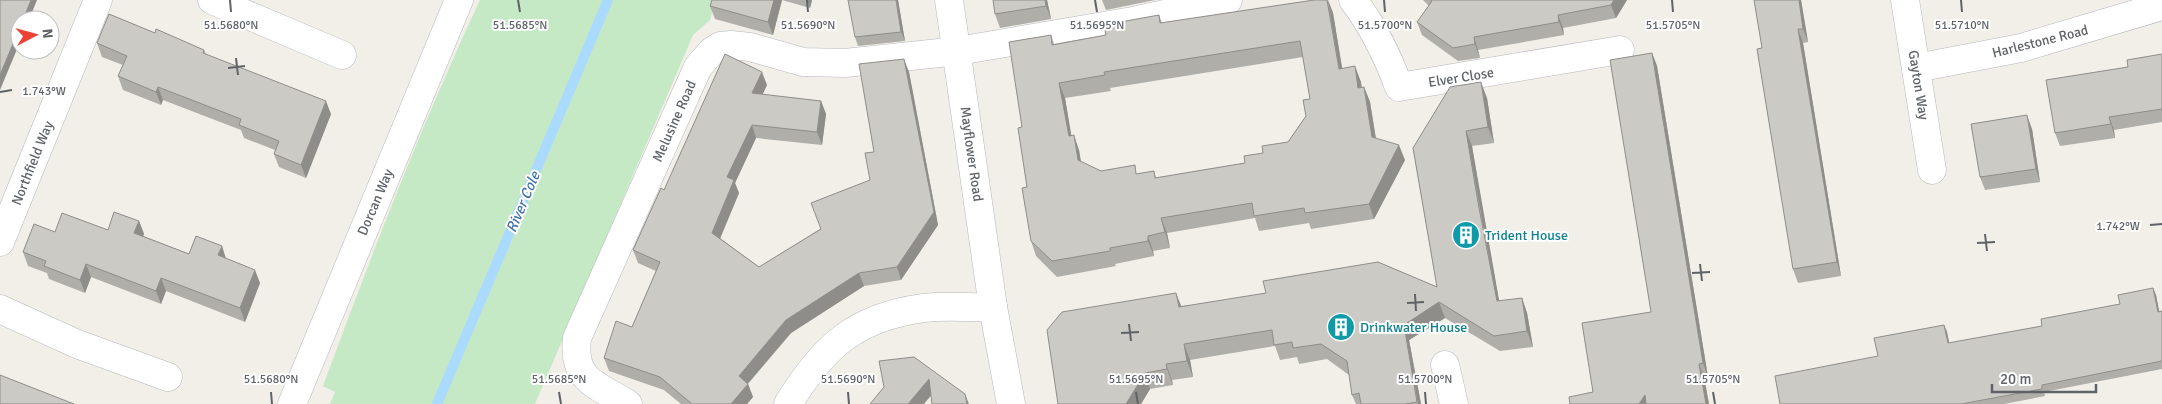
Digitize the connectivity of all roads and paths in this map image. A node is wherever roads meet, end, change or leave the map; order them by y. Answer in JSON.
{"nodes":[{"id":1,"x":98,"y":0,"type":"edge"},
{"id":2,"x":212,"y":0,"type":"edge"},
{"id":3,"x":459,"y":0,"type":"edge"},
{"id":4,"x":949,"y":0,"type":"edge"},
{"id":5,"x":1228,"y":0,"type":"edge"},
{"id":6,"x":1353,"y":0,"type":"edge"},
{"id":7,"x":1905,"y":0,"type":"edge"},
{"id":8,"x":2162,"y":6,"type":"edge"},
{"id":9,"x":1620,"y":50,"type":"dead end"},
{"id":10,"x":958,"y":51,"type":"junction"},
{"id":11,"x":342,"y":55,"type":"dead end"},
{"id":12,"x":1916,"y":68,"type":"junction"},
{"id":13,"x":1932,"y":170,"type":"dead end"},
{"id":14,"x":0,"y":242,"type":"edge"},
{"id":15,"x":993,"y":307,"type":"junction"},
{"id":16,"x":0,"y":309,"type":"edge"},
{"id":17,"x":1445,"y":366,"type":"dead end"},
{"id":18,"x":168,"y":377,"type":"dead end"},
{"id":19,"x":292,"y":404,"type":"edge"},
{"id":20,"x":628,"y":404,"type":"edge"},
{"id":21,"x":788,"y":404,"type":"edge"},
{"id":22,"x":1011,"y":404,"type":"edge"},
{"id":23,"x":1454,"y":404,"type":"edge"}],
"edges":[{"from":1,"to":14,"type":"street","name":"Northfield Way"},
{"from":2,"to":11,"type":"street"},
{"from":3,"to":19,"type":"street","name":"Dorcan Way"},
{"from":4,"to":10,"type":"street","name":"Mayflower Road"},
{"from":5,"to":10,"type":"street"},
{"from":6,"to":9,"type":"street","name":"Elver Close"},
{"from":7,"to":12,"type":"street","name":"Gayton Way"},
{"from":8,"to":12,"type":"street","name":"Harlestone Road"},
{"from":10,"to":15,"type":"street","name":"Mayflower Road"},
{"from":10,"to":20,"type":"street","name":"Melusine Road"},
{"from":12,"to":13,"type":"street","name":"Gayton Way"},
{"from":15,"to":21,"type":"street"},
{"from":15,"to":22,"type":"street","name":"Mayflower Road"},
{"from":16,"to":18,"type":"street"},
{"from":17,"to":23,"type":"street"}]}
